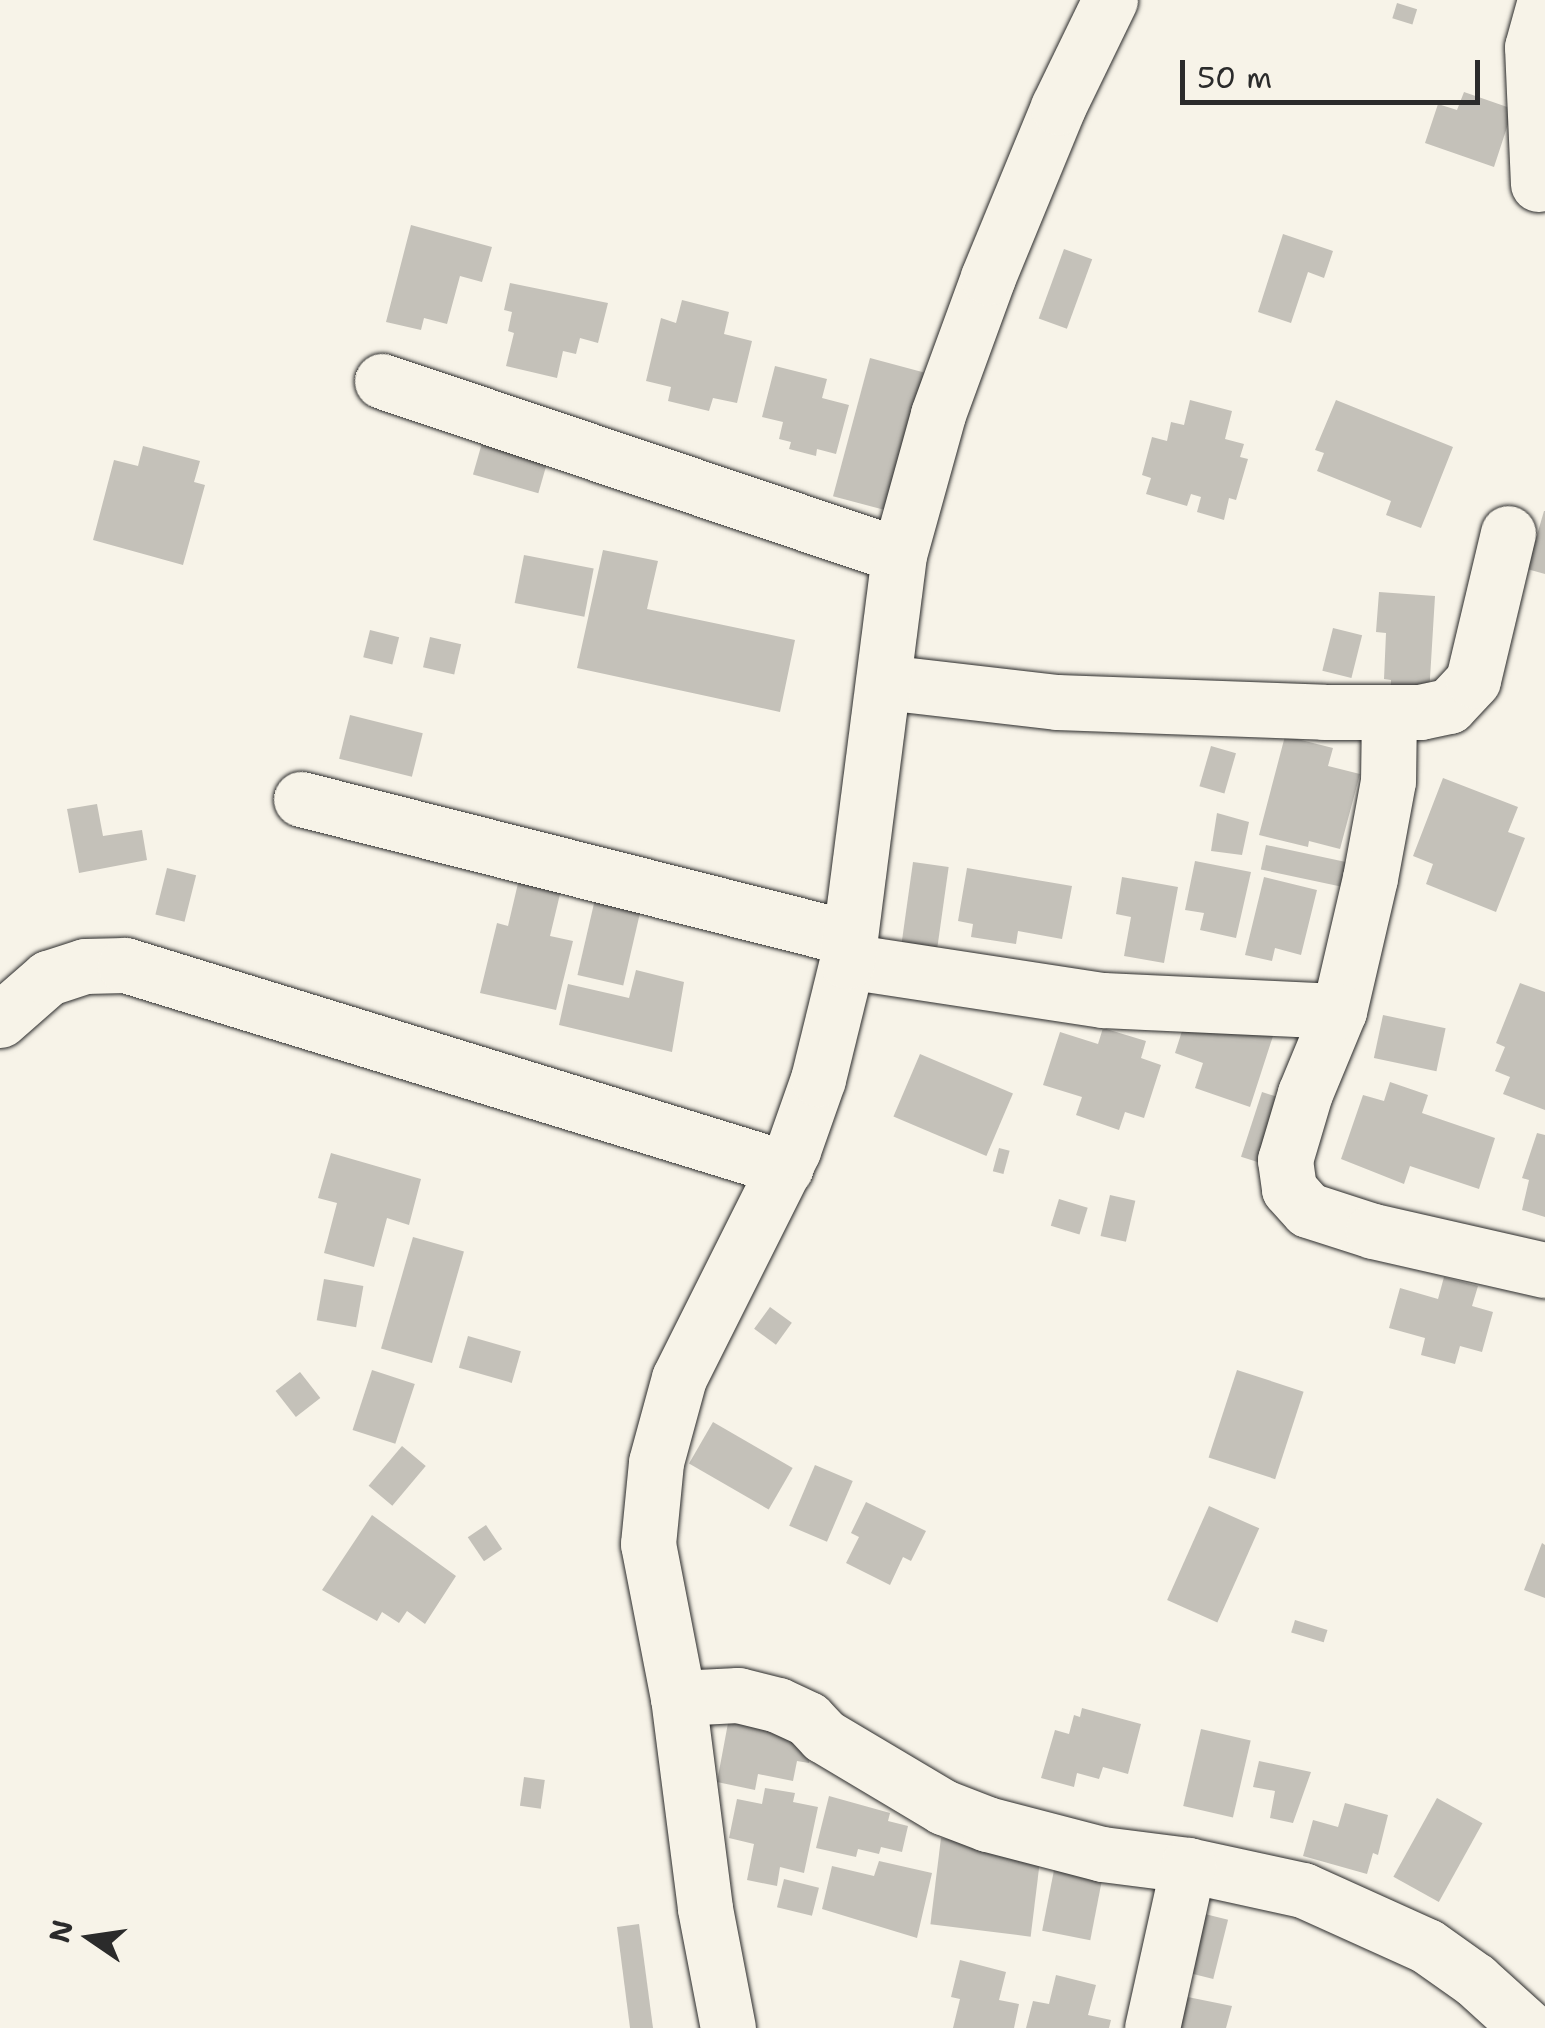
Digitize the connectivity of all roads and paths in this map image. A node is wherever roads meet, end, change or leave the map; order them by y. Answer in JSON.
{"nodes":[{"id":1,"x":1110,"y":0,"type":"edge"},
{"id":2,"x":1545,"y":0,"type":"edge"},
{"id":3,"x":1538,"y":184,"type":"dead end"},
{"id":4,"x":382,"y":381,"type":"dead end"},
{"id":5,"x":1508,"y":533,"type":"dead end"},
{"id":6,"x":898,"y":554,"type":"junction"},
{"id":7,"x":884,"y":682,"type":"junction"},
{"id":8,"x":1389,"y":712,"type":"junction"},
{"id":9,"x":301,"y":799,"type":"dead end"},
{"id":10,"x":849,"y":949,"type":"junction"},
{"id":11,"x":1339,"y":1011,"type":"junction"},
{"id":12,"x":0,"y":1020,"type":"edge"},
{"id":13,"x":785,"y":1168,"type":"junction"},
{"id":14,"x":1545,"y":1270,"type":"edge"},
{"id":15,"x":678,"y":1698,"type":"junction"},
{"id":16,"x":1188,"y":1865,"type":"junction"},
{"id":17,"x":1519,"y":2025,"type":"edge"},
{"id":18,"x":728,"y":2028,"type":"edge"},
{"id":19,"x":1152,"y":2028,"type":"edge"}],
"edges":[{"from":1,"to":6,"type":"street"},
{"from":2,"to":3,"type":"street"},
{"from":4,"to":6,"type":"street"},
{"from":5,"to":8,"type":"street"},
{"from":6,"to":7,"type":"street"},
{"from":7,"to":8,"type":"street"},
{"from":7,"to":10,"type":"street"},
{"from":8,"to":11,"type":"street"},
{"from":9,"to":10,"type":"street"},
{"from":10,"to":11,"type":"street"},
{"from":10,"to":13,"type":"street"},
{"from":11,"to":14,"type":"street"},
{"from":12,"to":13,"type":"street"},
{"from":13,"to":15,"type":"street"},
{"from":15,"to":16,"type":"street"},
{"from":15,"to":18,"type":"street"},
{"from":16,"to":17,"type":"street"},
{"from":16,"to":19,"type":"street"}]}
